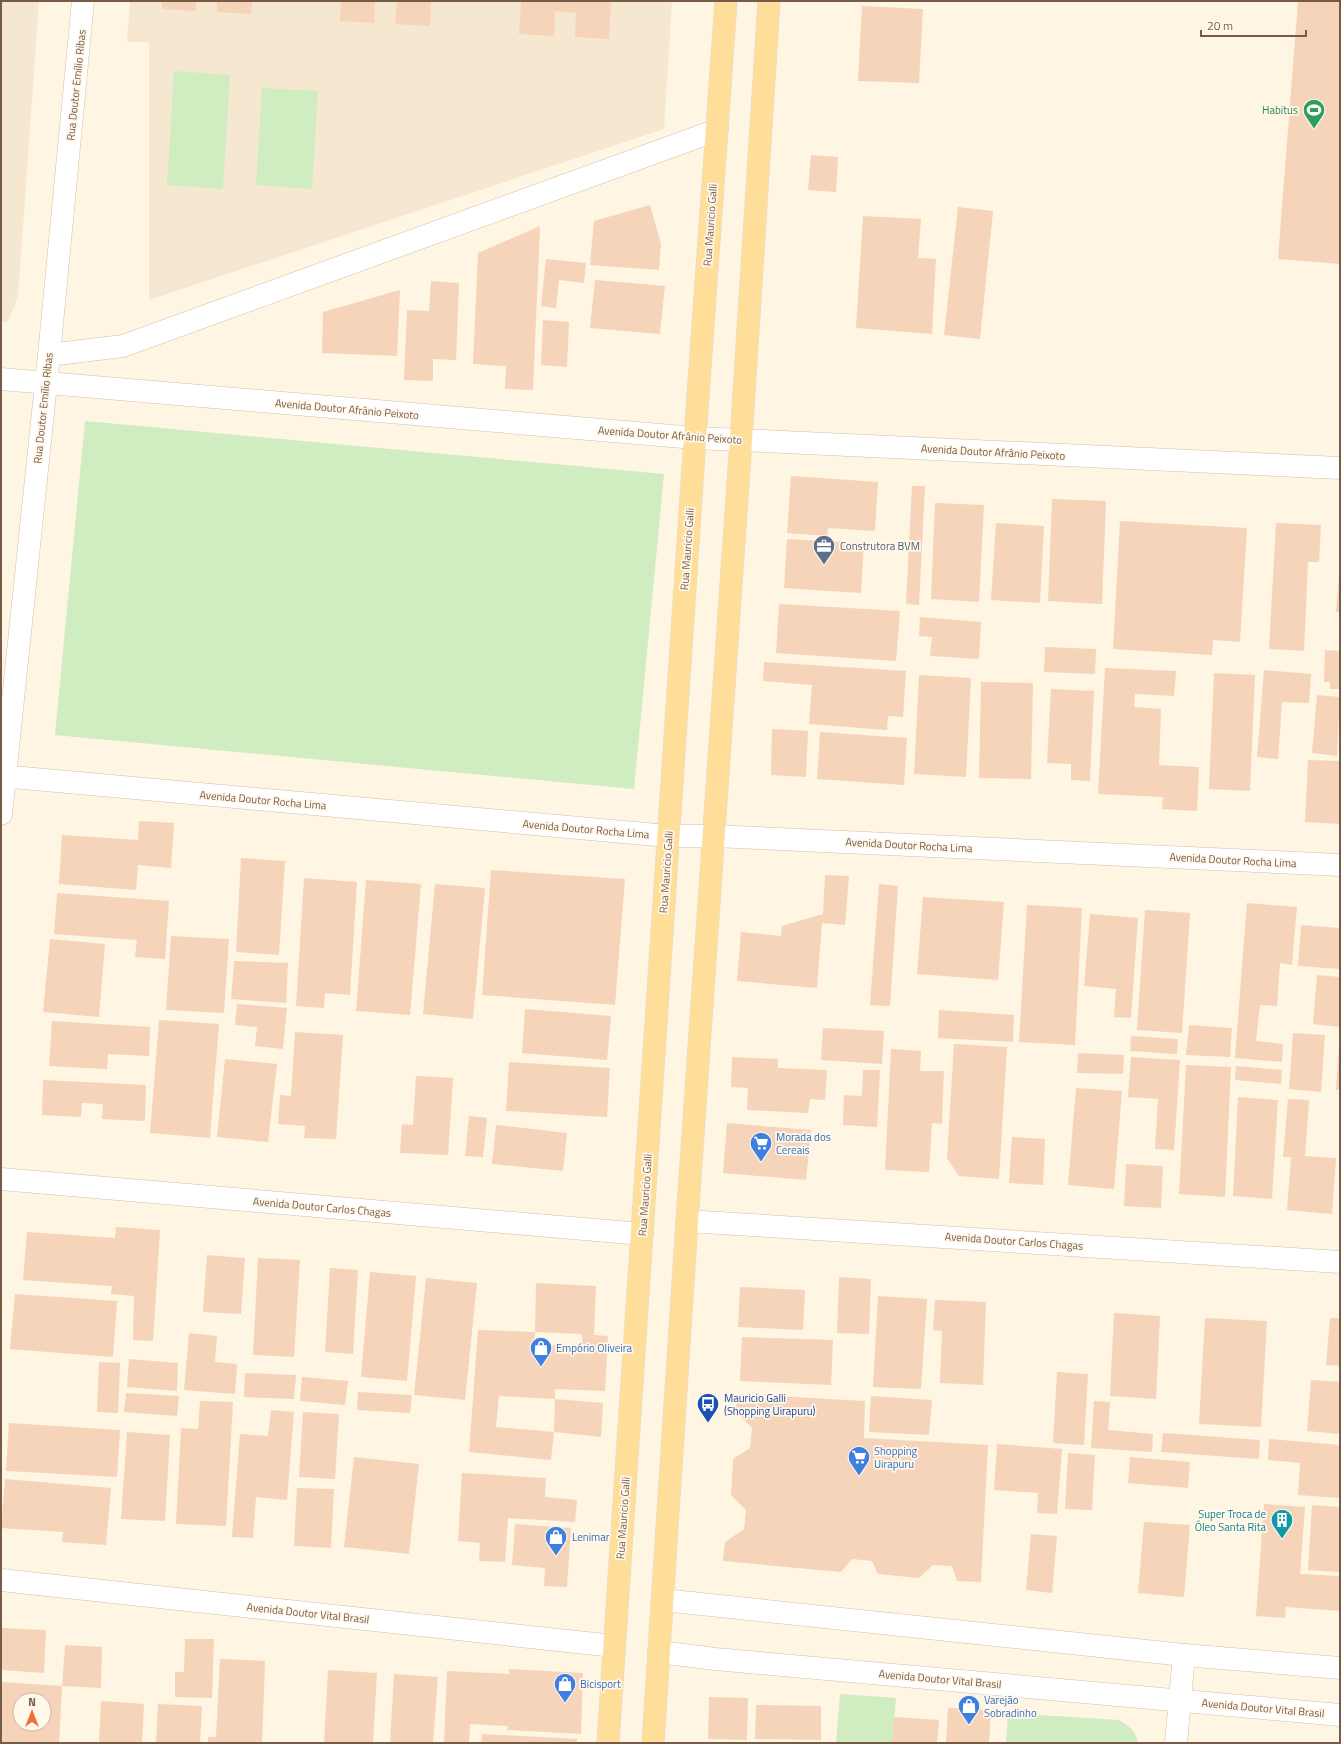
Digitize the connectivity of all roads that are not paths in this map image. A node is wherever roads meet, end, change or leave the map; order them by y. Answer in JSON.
{"nodes":[{"id":1,"x":83,"y":1,"type":"edge"},
{"id":2,"x":726,"y":1,"type":"edge"},
{"id":3,"x":769,"y":1,"type":"edge"},
{"id":4,"x":717,"y":130,"type":"junction"},
{"id":5,"x":49,"y":355,"type":"junction"},
{"id":6,"x":1,"y":379,"type":"edge"},
{"id":7,"x":46,"y":383,"type":"junction"},
{"id":8,"x":695,"y":438,"type":"junction"},
{"id":9,"x":741,"y":440,"type":"junction"},
{"id":10,"x":1340,"y":468,"type":"edge"},
{"id":11,"x":3,"y":776,"type":"edge"},
{"id":12,"x":1,"y":814,"type":"edge"},
{"id":13,"x":668,"y":836,"type":"junction"},
{"id":14,"x":714,"y":836,"type":"junction"},
{"id":15,"x":1340,"y":865,"type":"edge"},
{"id":16,"x":1,"y":1179,"type":"edge"},
{"id":17,"x":687,"y":1221,"type":"junction"},
{"id":18,"x":642,"y":1234,"type":"junction"},
{"id":19,"x":1340,"y":1262,"type":"edge"},
{"id":20,"x":1,"y":1580,"type":"edge"},
{"id":21,"x":663,"y":1600,"type":"junction"},
{"id":22,"x":614,"y":1646,"type":"junction"},
{"id":23,"x":659,"y":1652,"type":"junction"},
{"id":24,"x":1184,"y":1655,"type":"junction"},
{"id":25,"x":1340,"y":1668,"type":"edge"},
{"id":26,"x":1180,"y":1701,"type":"junction"},
{"id":27,"x":1340,"y":1715,"type":"edge"},
{"id":28,"x":608,"y":1743,"type":"edge"},
{"id":29,"x":653,"y":1743,"type":"edge"},
{"id":30,"x":1176,"y":1743,"type":"edge"}],
"edges":[{"from":1,"to":5,"type":"street","name":"Rua Doutor Emílio Ribas"},
{"from":2,"to":4,"type":"main road","name":"Rua Mauricio Galli"},
{"from":3,"to":9,"type":"main road"},
{"from":4,"to":5,"type":"street"},
{"from":4,"to":8,"type":"main road","name":"Rua Mauricio Galli"},
{"from":5,"to":7,"type":"street","name":"Rua Doutor Emílio Ribas"},
{"from":6,"to":7,"type":"street","name":"Avenida Doutor Afrânio Peixoto"},
{"from":7,"to":8,"type":"street","name":"Avenida Doutor Afrânio Peixoto"},
{"from":7,"to":11,"type":"street","name":"Rua Doutor Emílio Ribas"},
{"from":8,"to":9,"type":"street","name":"Avenida Doutor Afrânio Peixoto"},
{"from":8,"to":13,"type":"main road","name":"Rua Mauricio Galli"},
{"from":9,"to":10,"type":"street","name":"Avenida Doutor Afrânio Peixoto"},
{"from":9,"to":14,"type":"main road"},
{"from":11,"to":12,"type":"street","name":"Rua Doutor Emílio Ribas"},
{"from":11,"to":13,"type":"street","name":"Avenida Doutor Rocha Lima"},
{"from":13,"to":14,"type":"street","name":"Avenida Doutor Rocha Lima"},
{"from":13,"to":18,"type":"main road","name":"Rua Mauricio Galli"},
{"from":14,"to":15,"type":"street","name":"Avenida Doutor Rocha Lima"},
{"from":14,"to":17,"type":"main road"},
{"from":16,"to":18,"type":"street","name":"Avenida Doutor Carlos Chagas"},
{"from":17,"to":19,"type":"street","name":"Avenida Doutor Carlos Chagas"},
{"from":17,"to":21,"type":"main road"},
{"from":18,"to":22,"type":"main road","name":"Rua Mauricio Galli"},
{"from":20,"to":22,"type":"street","name":"Avenida Doutor Vital Brasil"},
{"from":21,"to":23,"type":"main road"},
{"from":21,"to":24,"type":"street"},
{"from":22,"to":28,"type":"main road","name":"Rua Mauricio Galli"},
{"from":23,"to":26,"type":"street","name":"Avenida Doutor Vital Brasil"},
{"from":23,"to":29,"type":"main road"},
{"from":24,"to":25,"type":"street"},
{"from":24,"to":26,"type":"street"},
{"from":26,"to":27,"type":"street","name":"Avenida Doutor Vital Brasil"},
{"from":26,"to":30,"type":"street"}]}
